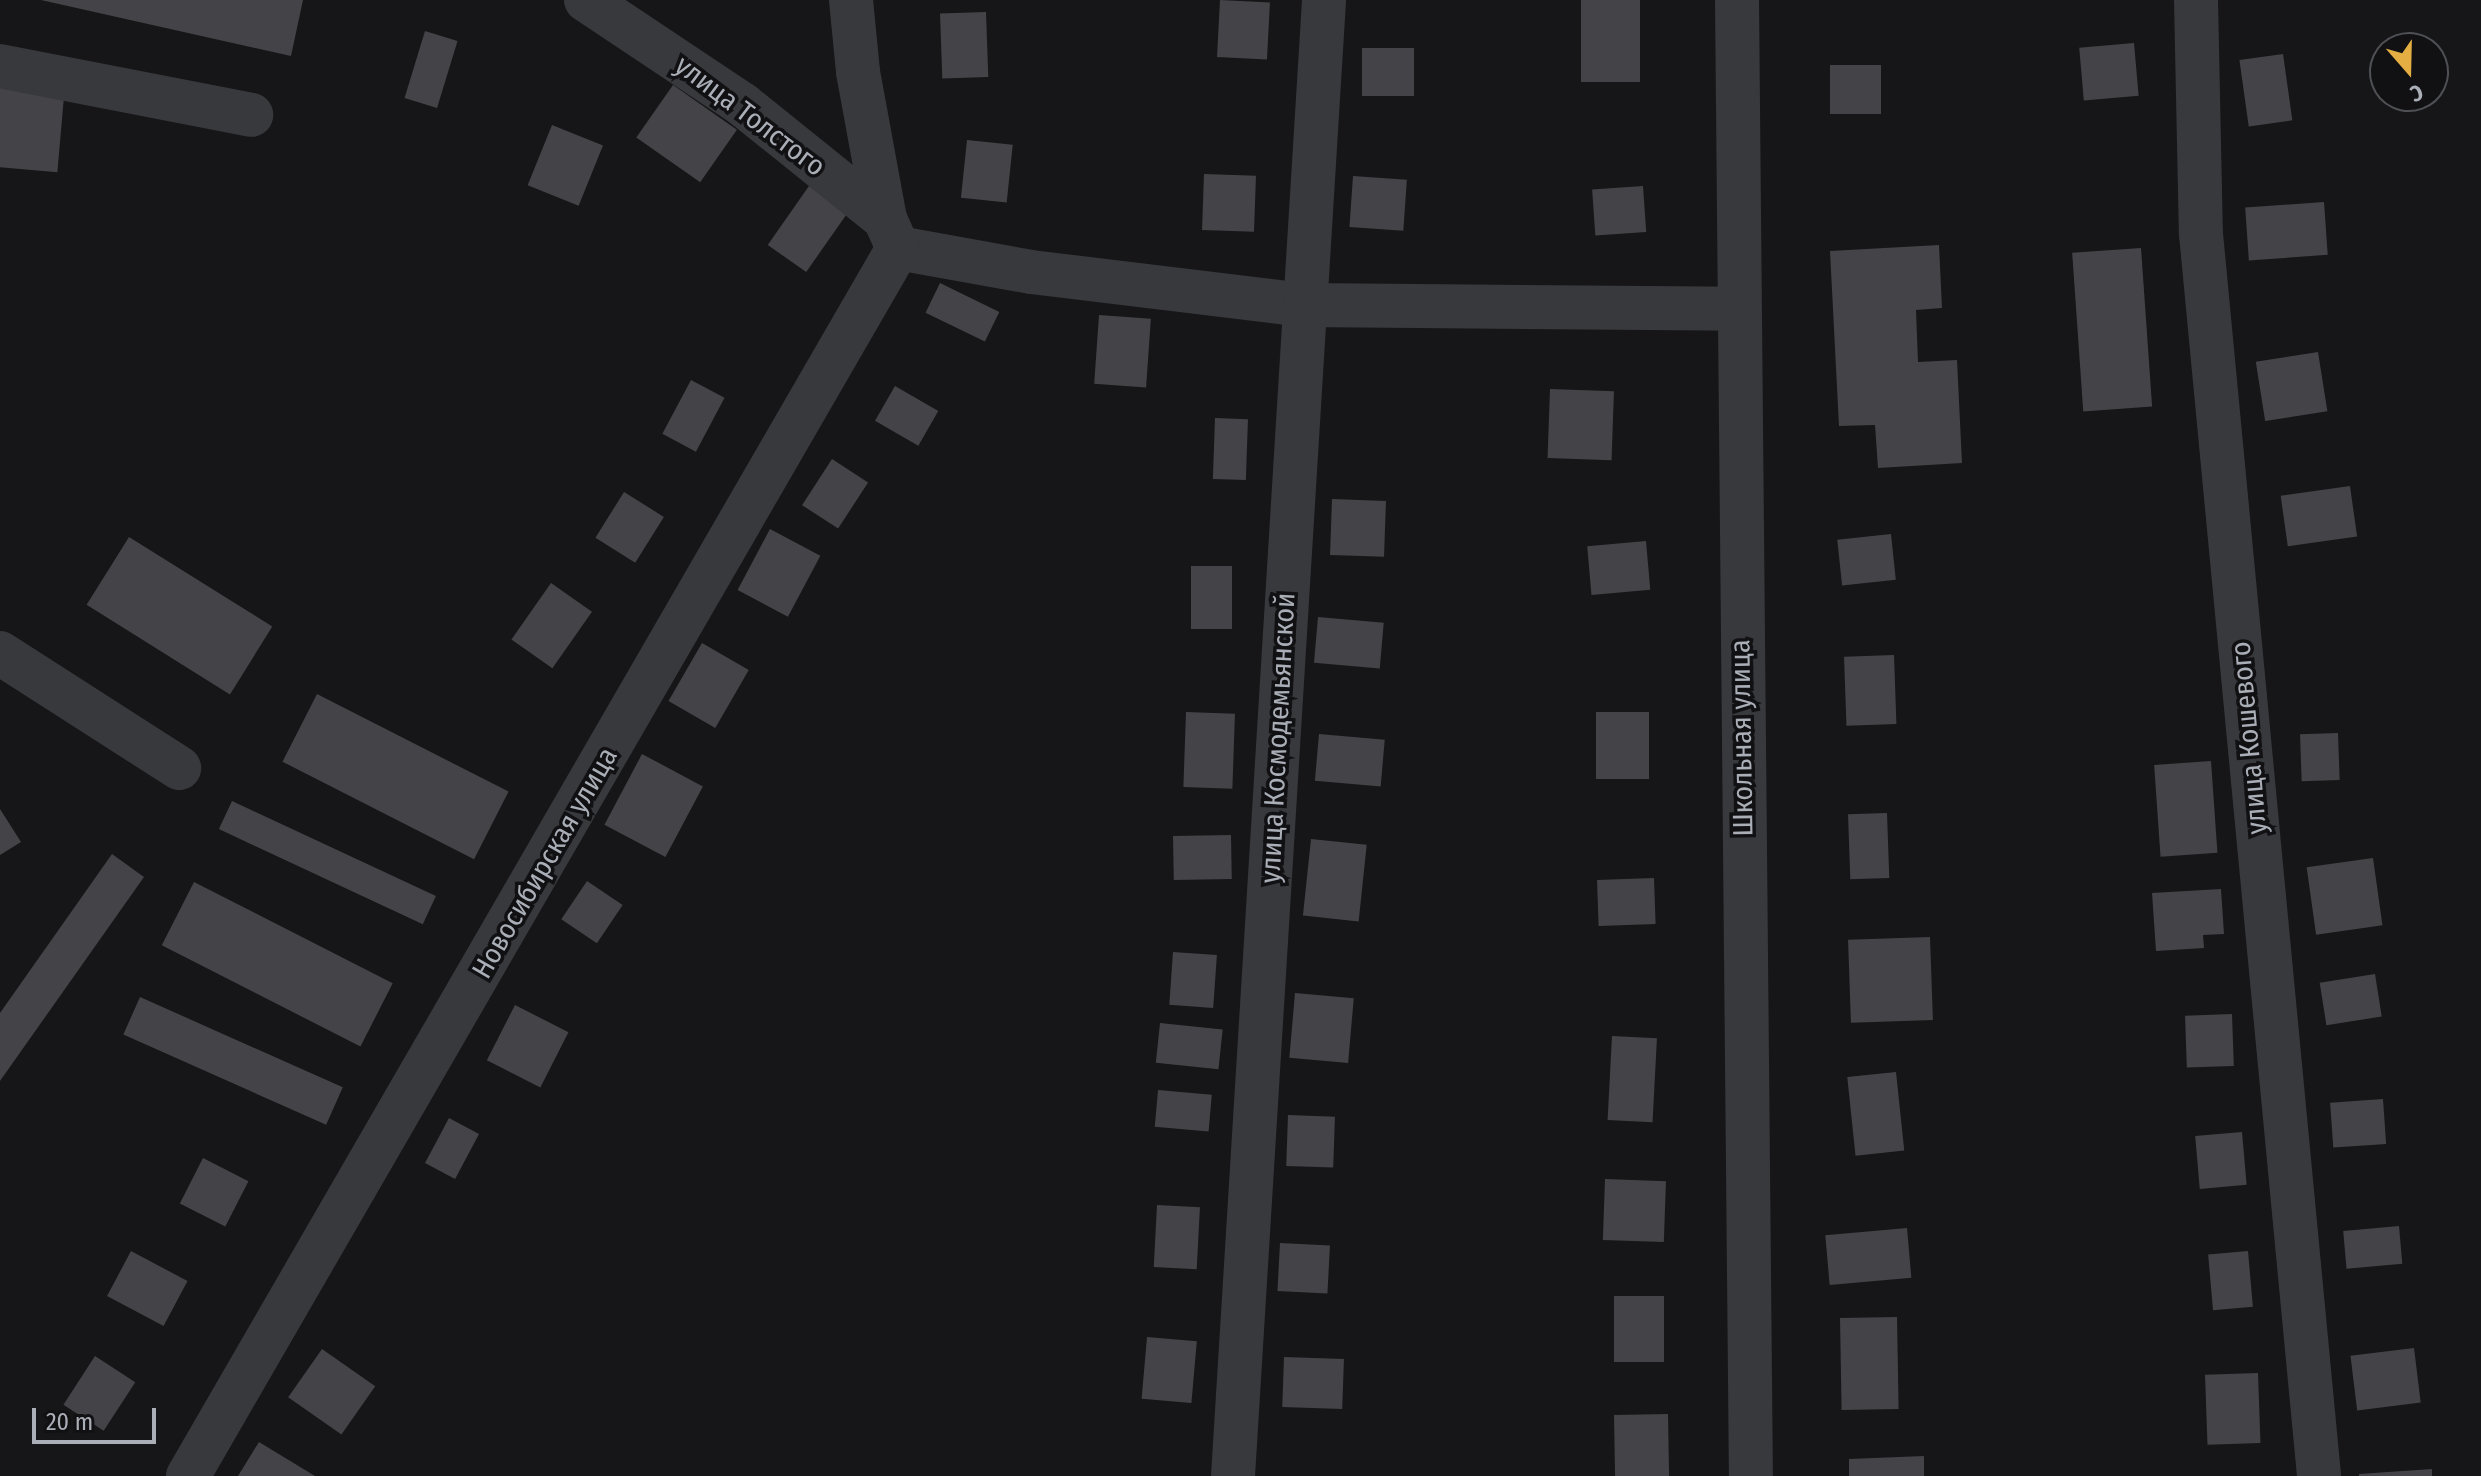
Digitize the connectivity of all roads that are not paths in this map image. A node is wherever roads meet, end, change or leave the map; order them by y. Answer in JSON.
{"nodes":[{"id":1,"x":586,"y":0,"type":"edge"},
{"id":2,"x":851,"y":0,"type":"edge"},
{"id":3,"x":1324,"y":0,"type":"edge"},
{"id":4,"x":1737,"y":0,"type":"edge"},
{"id":5,"x":2196,"y":0,"type":"edge"},
{"id":6,"x":0,"y":66,"type":"edge"},
{"id":7,"x":251,"y":115,"type":"dead end"},
{"id":8,"x":892,"y":233,"type":"junction"},
{"id":9,"x":1304,"y":305,"type":"junction"},
{"id":10,"x":1738,"y":309,"type":"junction"},
{"id":11,"x":0,"y":653,"type":"edge"},
{"id":12,"x":179,"y":768,"type":"dead end"},
{"id":13,"x":188,"y":1476,"type":"edge"},
{"id":14,"x":1233,"y":1476,"type":"edge"},
{"id":15,"x":1751,"y":1476,"type":"edge"},
{"id":16,"x":2319,"y":1476,"type":"edge"}],
"edges":[{"from":1,"to":8,"type":"street","name":"улица Толстого"},
{"from":2,"to":8,"type":"street"},
{"from":3,"to":9,"type":"street","name":"улица Космодемьянской"},
{"from":4,"to":10,"type":"street","name":"Школьная улица"},
{"from":5,"to":16,"type":"street","name":"улица Кошевого"},
{"from":6,"to":7,"type":"street"},
{"from":8,"to":9,"type":"street"},
{"from":8,"to":13,"type":"street","name":"Новосибирская улица"},
{"from":9,"to":10,"type":"street"},
{"from":9,"to":14,"type":"street","name":"улица Космодемьянской"},
{"from":10,"to":15,"type":"street","name":"Школьная улица"},
{"from":11,"to":12,"type":"street"}]}
